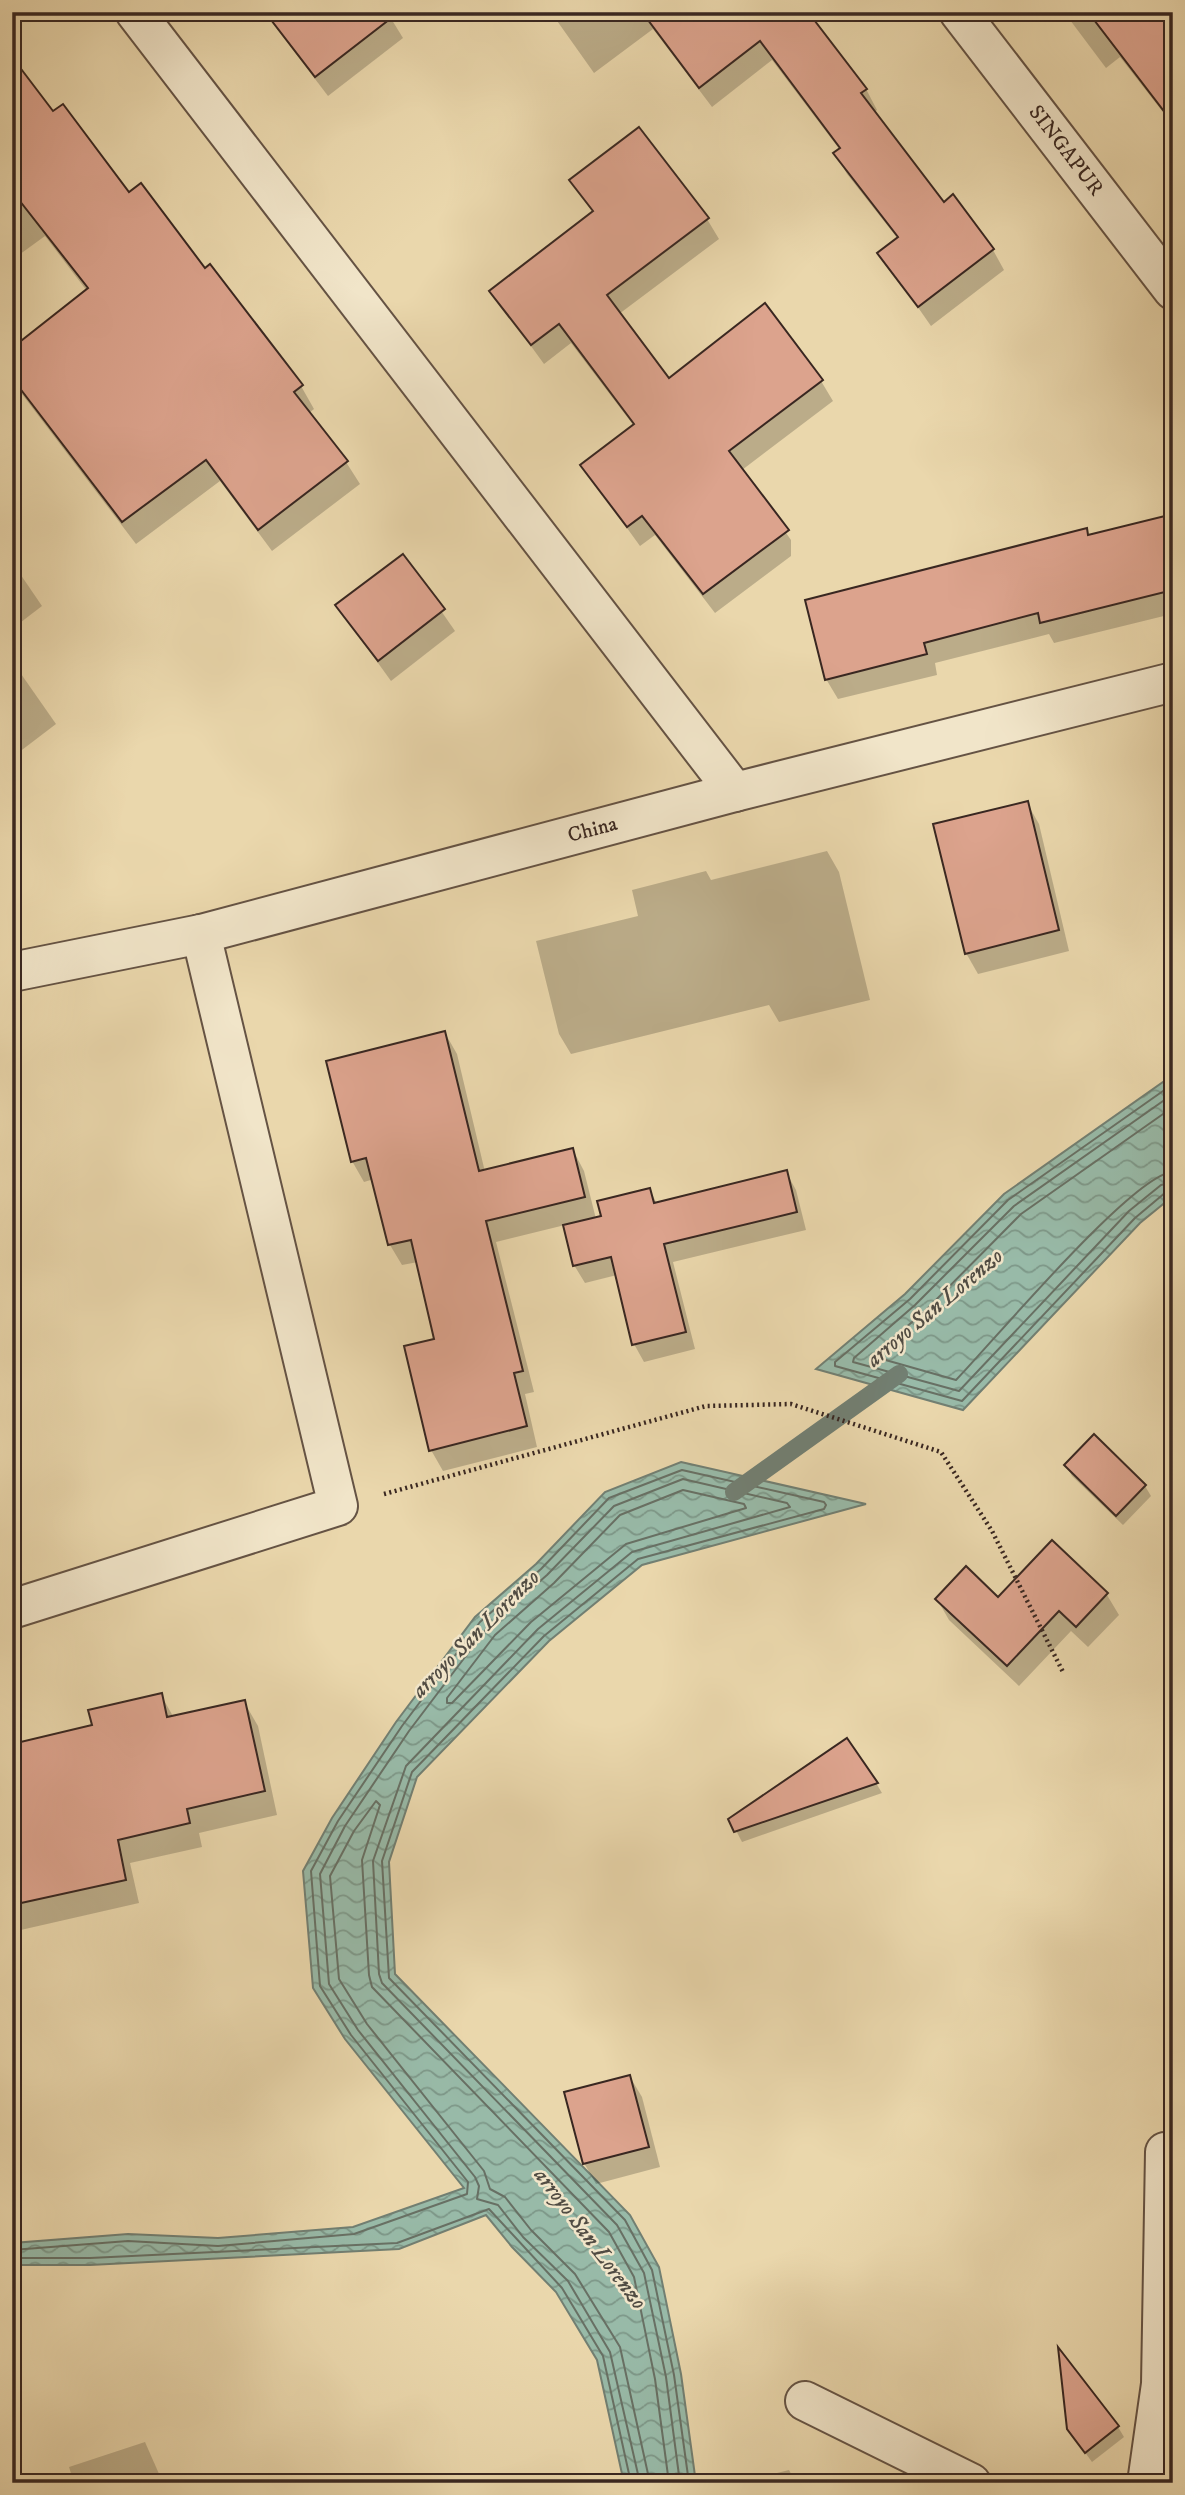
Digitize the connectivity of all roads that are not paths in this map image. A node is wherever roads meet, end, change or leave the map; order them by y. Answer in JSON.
{"nodes":[{"id":1,"x":135,"y":12,"type":"edge"},
{"id":2,"x":959,"y":12,"type":"edge"},
{"id":3,"x":1173,"y":290,"type":"edge"},
{"id":4,"x":1173,"y":682,"type":"edge"},
{"id":5,"x":735,"y":792,"type":"junction"},
{"id":6,"x":201,"y":934,"type":"junction"},
{"id":7,"x":18,"y":962,"type":"edge"},
{"id":8,"x":12,"y":1609,"type":"edge"},
{"id":9,"x":1165,"y":2152,"type":"dead end"},
{"id":10,"x":805,"y":2401,"type":"dead end"},
{"id":11,"x":971,"y":2483,"type":"edge"},
{"id":12,"x":1147,"y":2483,"type":"edge"}],
"edges":[{"from":1,"to":5,"type":"street"},
{"from":2,"to":3,"type":"street","name":"SINGAPUR"},
{"from":4,"to":5,"type":"street","name":"China"},
{"from":5,"to":6,"type":"street","name":"China"},
{"from":6,"to":7,"type":"street","name":"China"},
{"from":6,"to":8,"type":"street"},
{"from":9,"to":12,"type":"street"},
{"from":10,"to":11,"type":"street"}]}
